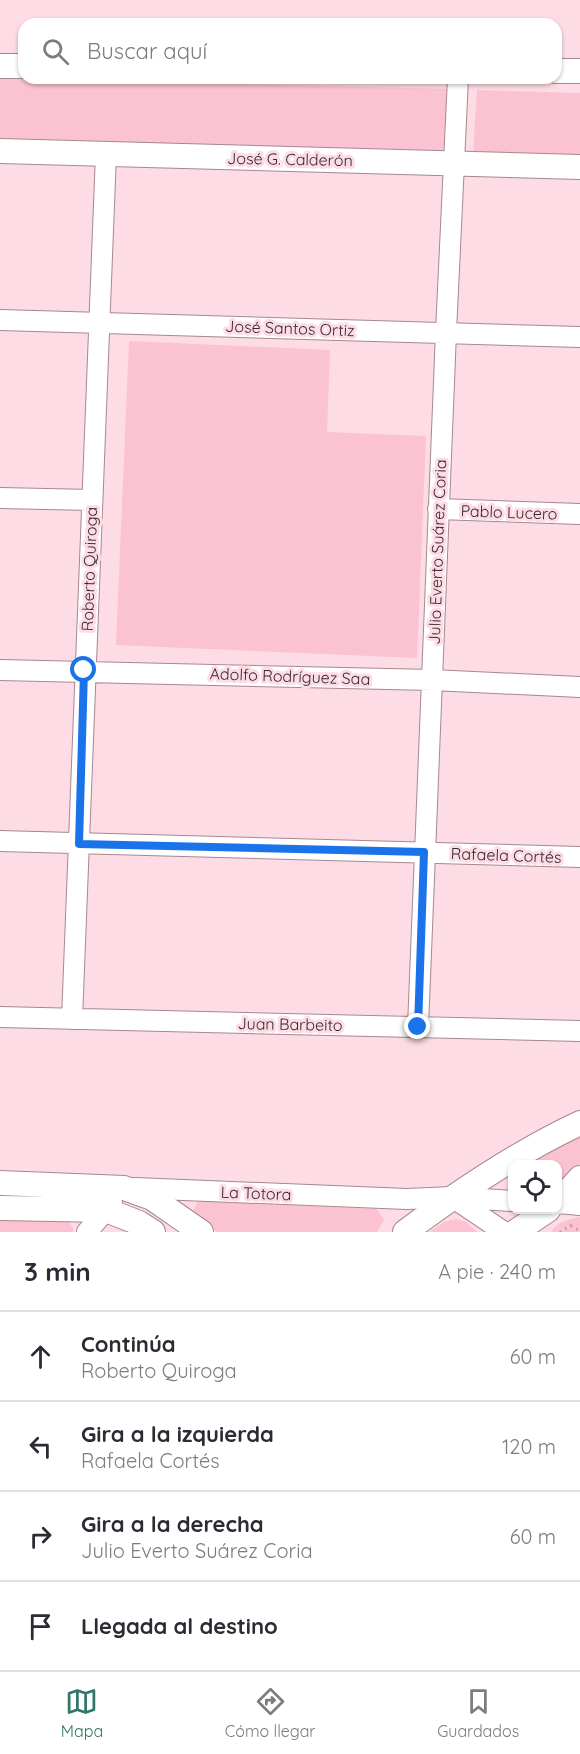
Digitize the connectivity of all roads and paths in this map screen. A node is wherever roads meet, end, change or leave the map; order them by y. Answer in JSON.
{"nodes":[{"id":1,"x":0,"y":66,"type":"edge"},
{"id":2,"x":18,"y":66,"type":"edge"},
{"id":3,"x":562,"y":71,"type":"edge"},
{"id":4,"x":580,"y":71,"type":"edge"},
{"id":5,"x":458,"y":84,"type":"edge"},
{"id":6,"x":0,"y":151,"type":"edge"},
{"id":7,"x":106,"y":154,"type":"junction"},
{"id":8,"x":453,"y":163,"type":"junction"},
{"id":9,"x":580,"y":167,"type":"edge"},
{"id":10,"x":0,"y":320,"type":"edge"},
{"id":11,"x":101,"y":323,"type":"junction"},
{"id":12,"x":446,"y":333,"type":"junction"},
{"id":13,"x":580,"y":337,"type":"edge"},
{"id":14,"x":0,"y":498,"type":"edge"},
{"id":15,"x":92,"y":500,"type":"junction"},
{"id":16,"x":438,"y":509,"type":"junction"},
{"id":17,"x":580,"y":514,"type":"edge"},
{"id":18,"x":0,"y":670,"type":"edge"},
{"id":19,"x":84,"y":670,"type":"junction"},
{"id":20,"x":432,"y":680,"type":"junction"},
{"id":21,"x":580,"y":687,"type":"edge"},
{"id":22,"x":0,"y":842,"type":"edge"},
{"id":23,"x":79,"y":844,"type":"junction"},
{"id":24,"x":424,"y":852,"type":"junction"},
{"id":25,"x":580,"y":857,"type":"edge"},
{"id":26,"x":0,"y":1017,"type":"edge"},
{"id":27,"x":72,"y":1019,"type":"junction"},
{"id":28,"x":418,"y":1027,"type":"junction"},
{"id":29,"x":580,"y":1031,"type":"edge"},
{"id":30,"x":580,"y":1123,"type":"edge"},
{"id":31,"x":580,"y":1178,"type":"edge"},
{"id":32,"x":0,"y":1183,"type":"edge"},
{"id":33,"x":124,"y":1188,"type":"junction"},
{"id":34,"x":452,"y":1197,"type":"junction"},
{"id":35,"x":562,"y":1198,"type":"edge"},
{"id":36,"x":508,"y":1201,"type":"edge"},
{"id":37,"x":562,"y":1203,"type":"edge"},
{"id":38,"x":580,"y":1205,"type":"edge"},
{"id":39,"x":0,"y":1208,"type":"edge"},
{"id":40,"x":106,"y":1210,"type":"junction"},
{"id":41,"x":541,"y":1214,"type":"edge"},
{"id":42,"x":580,"y":1222,"type":"edge"},
{"id":43,"x":570,"y":1225,"type":"junction"},
{"id":44,"x":146,"y":1227,"type":"edge"},
{"id":45,"x":580,"y":1231,"type":"edge"},
{"id":46,"x":87,"y":1232,"type":"edge"},
{"id":47,"x":201,"y":1232,"type":"edge"},
{"id":48,"x":405,"y":1232,"type":"edge"},
{"id":49,"x":504,"y":1232,"type":"edge"},
{"id":50,"x":515,"y":1232,"type":"edge"},
{"id":51,"x":560,"y":1232,"type":"edge"}],
"edges":[{"from":1,"to":2,"type":"street"},
{"from":3,"to":4,"type":"street"},
{"from":5,"to":8,"type":"street","name":"Julio Everto Suárez Coria"},
{"from":6,"to":7,"type":"street","name":"José G. Calderón"},
{"from":7,"to":8,"type":"street","name":"José G. Calderón"},
{"from":7,"to":11,"type":"street","name":"Roberto Quiroga"},
{"from":8,"to":9,"type":"street","name":"José G. Calderón"},
{"from":8,"to":12,"type":"street","name":"Julio Everto Suárez Coria"},
{"from":10,"to":11,"type":"street","name":"José Santos Ortiz"},
{"from":11,"to":12,"type":"street","name":"José Santos Ortiz"},
{"from":11,"to":15,"type":"street","name":"Roberto Quiroga"},
{"from":12,"to":13,"type":"street","name":"José Santos Ortiz"},
{"from":12,"to":16,"type":"street","name":"Julio Everto Suárez Coria"},
{"from":14,"to":15,"type":"street"},
{"from":15,"to":19,"type":"street","name":"Roberto Quiroga"},
{"from":16,"to":17,"type":"street","name":"Pablo Lucero"},
{"from":16,"to":20,"type":"street","name":"Julio Everto Suárez Coria"},
{"from":18,"to":19,"type":"street","name":"Adolfo Rodríguez Saa"},
{"from":19,"to":20,"type":"street","name":"Adolfo Rodríguez Saa"},
{"from":19,"to":23,"type":"street","name":"Roberto Quiroga"},
{"from":20,"to":21,"type":"street","name":"Adolfo Rodríguez Saa"},
{"from":20,"to":24,"type":"street","name":"Julio Everto Suárez Coria"},
{"from":22,"to":23,"type":"street","name":"Rafaela Cortés"},
{"from":23,"to":24,"type":"street","name":"Rafaela Cortés"},
{"from":23,"to":27,"type":"street","name":"Roberto Quiroga"},
{"from":24,"to":25,"type":"street","name":"Rafaela Cortés"},
{"from":24,"to":28,"type":"street","name":"Julio Everto Suárez Coria"},
{"from":26,"to":27,"type":"street","name":"Juan Barbeito"},
{"from":27,"to":28,"type":"street","name":"Juan Barbeito"},
{"from":28,"to":29,"type":"street","name":"Juan Barbeito"},
{"from":30,"to":34,"type":"street"},
{"from":31,"to":35,"type":"street"},
{"from":32,"to":33,"type":"street","name":"La Totora"},
{"from":33,"to":34,"type":"street","name":"La Totora"},
{"from":33,"to":40,"type":"street"},
{"from":33,"to":47,"type":"street"},
{"from":34,"to":36,"type":"street","name":"La Totora"},
{"from":34,"to":48,"type":"street"},
{"from":34,"to":49,"type":"street"},
{"from":37,"to":38,"type":"street"},
{"from":39,"to":40,"type":"street"},
{"from":40,"to":44,"type":"street"},
{"from":40,"to":46,"type":"street"},
{"from":41,"to":50,"type":"street"},
{"from":42,"to":43,"type":"path"},
{"from":43,"to":45,"type":"path"},
{"from":43,"to":51,"type":"path"}]}
